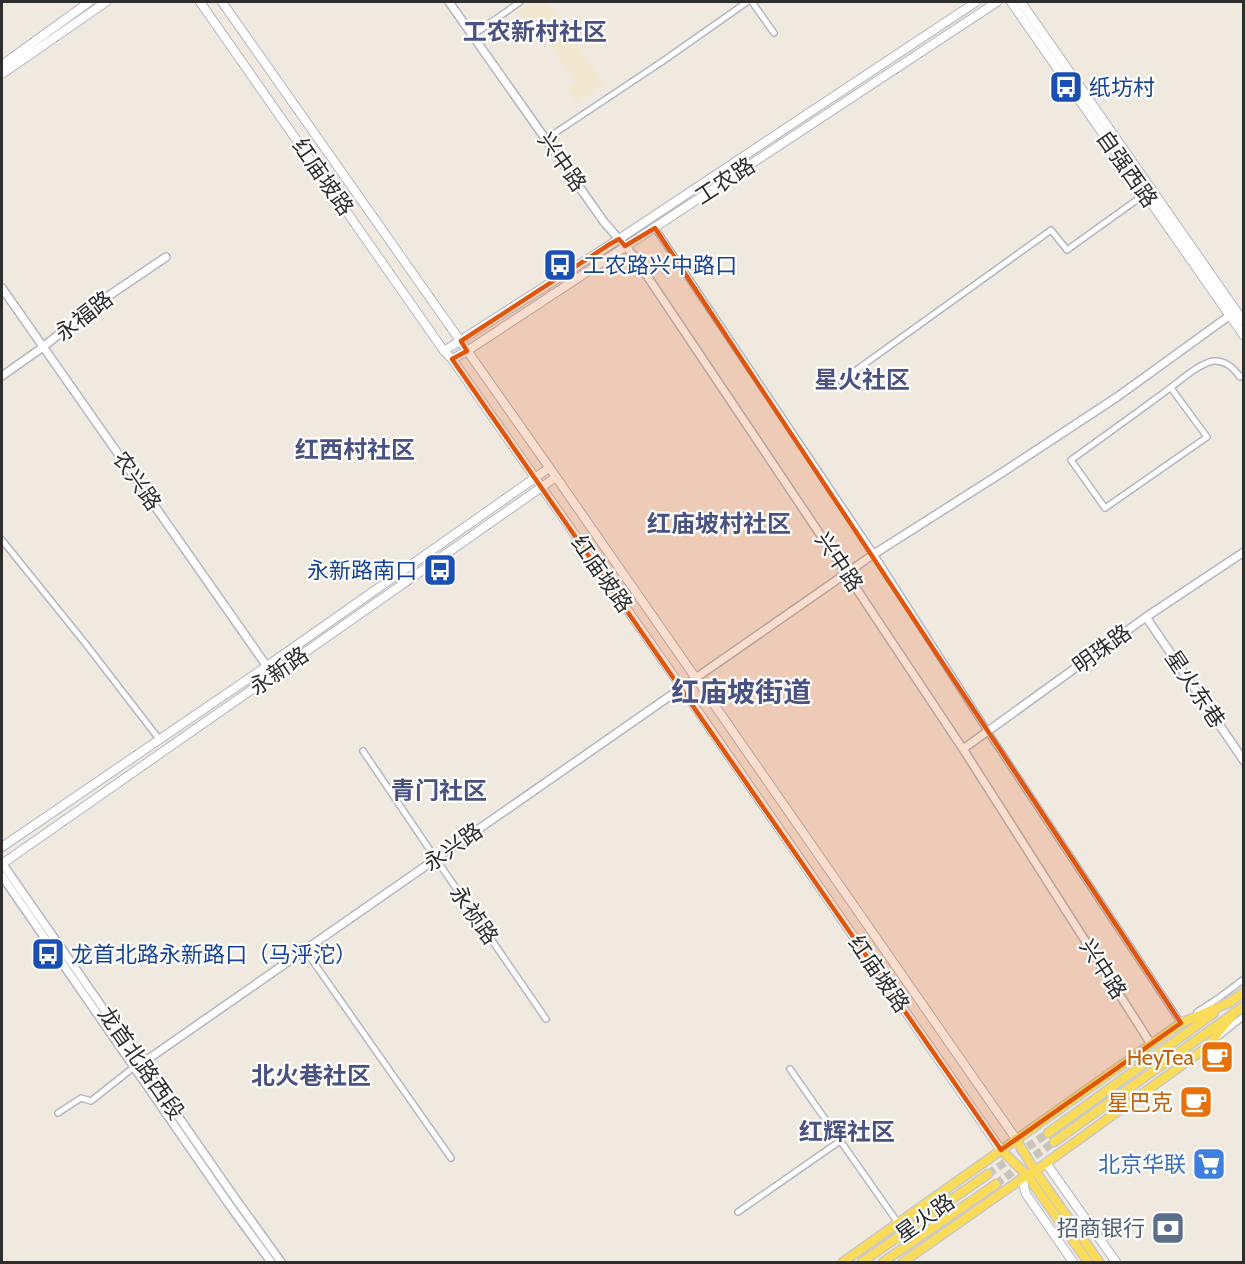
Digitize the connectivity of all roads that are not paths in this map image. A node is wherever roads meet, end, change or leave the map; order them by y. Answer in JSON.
{"nodes":[{"id":1,"x":89,"y":2,"type":"edge"},
{"id":2,"x":106,"y":2,"type":"edge"},
{"id":3,"x":200,"y":2,"type":"edge"},
{"id":4,"x":222,"y":2,"type":"edge"},
{"id":5,"x":449,"y":2,"type":"edge"},
{"id":6,"x":520,"y":2,"type":"edge"},
{"id":7,"x":747,"y":2,"type":"edge"},
{"id":8,"x":752,"y":2,"type":"edge"},
{"id":9,"x":976,"y":2,"type":"edge"},
{"id":10,"x":997,"y":2,"type":"edge"},
{"id":11,"x":1011,"y":2,"type":"edge"},
{"id":12,"x":1021,"y":2,"type":"edge"},
{"id":13,"x":774,"y":33,"type":"dead end"},
{"id":14,"x":473,"y":35,"type":"junction"},
{"id":15,"x":2,"y":64,"type":"edge"},
{"id":16,"x":2,"y":74,"type":"edge"},
{"id":17,"x":546,"y":139,"type":"junction"},
{"id":18,"x":1145,"y":194,"type":"junction"},
{"id":19,"x":655,"y":228,"type":"junction"},
{"id":20,"x":619,"y":239,"type":"junction"},
{"id":21,"x":626,"y":247,"type":"junction"},
{"id":22,"x":166,"y":257,"type":"dead end"},
{"id":23,"x":2,"y":288,"type":"edge"},
{"id":24,"x":1229,"y":316,"type":"junction"},
{"id":25,"x":1244,"y":322,"type":"edge"},
{"id":26,"x":1244,"y":336,"type":"edge"},
{"id":27,"x":460,"y":341,"type":"junction"},
{"id":28,"x":43,"y":347,"type":"junction"},
{"id":29,"x":444,"y":351,"type":"junction"},
{"id":30,"x":467,"y":351,"type":"junction"},
{"id":31,"x":452,"y":359,"type":"junction"},
{"id":32,"x":1244,"y":375,"type":"edge"},
{"id":33,"x":2,"y":376,"type":"edge"},
{"id":34,"x":841,"y":381,"type":"dead end"},
{"id":35,"x":1171,"y":388,"type":"junction"},
{"id":36,"x":549,"y":468,"type":"junction"},
{"id":37,"x":535,"y":477,"type":"junction"},
{"id":38,"x":556,"y":477,"type":"junction"},
{"id":39,"x":541,"y":487,"type":"junction"},
{"id":40,"x":2,"y":540,"type":"edge"},
{"id":41,"x":1244,"y":552,"type":"edge"},
{"id":42,"x":874,"y":554,"type":"junction"},
{"id":43,"x":846,"y":573,"type":"junction"},
{"id":44,"x":1146,"y":617,"type":"junction"},
{"id":45,"x":267,"y":666,"type":"junction"},
{"id":46,"x":273,"y":675,"type":"junction"},
{"id":47,"x":696,"y":679,"type":"junction"},
{"id":48,"x":682,"y":688,"type":"junction"},
{"id":49,"x":988,"y":732,"type":"junction"},
{"id":50,"x":159,"y":739,"type":"junction"},
{"id":51,"x":963,"y":749,"type":"junction"},
{"id":52,"x":363,"y":751,"type":"dead end"},
{"id":53,"x":1244,"y":761,"type":"edge"},
{"id":54,"x":2,"y":847,"type":"edge"},
{"id":55,"x":436,"y":859,"type":"junction"},
{"id":56,"x":2,"y":863,"type":"edge"},
{"id":57,"x":2,"y":876,"type":"edge"},
{"id":58,"x":305,"y":950,"type":"junction"},
{"id":59,"x":1244,"y":979,"type":"edge"},
{"id":60,"x":1244,"y":992,"type":"edge"},
{"id":61,"x":1230,"y":1002,"type":"junction"},
{"id":62,"x":1244,"y":1006,"type":"edge"},
{"id":63,"x":1239,"y":1014,"type":"edge"},
{"id":64,"x":546,"y":1019,"type":"dead end"},
{"id":65,"x":1181,"y":1023,"type":"junction"},
{"id":66,"x":1151,"y":1044,"type":"junction"},
{"id":67,"x":141,"y":1064,"type":"junction"},
{"id":68,"x":134,"y":1067,"type":"junction"},
{"id":69,"x":790,"y":1070,"type":"dead end"},
{"id":70,"x":58,"y":1113,"type":"dead end"},
{"id":71,"x":1048,"y":1133,"type":"tunnel mouth"},
{"id":72,"x":1016,"y":1139,"type":"junction"},
{"id":73,"x":840,"y":1141,"type":"junction"},
{"id":74,"x":1054,"y":1142,"type":"tunnel mouth"},
{"id":75,"x":1001,"y":1150,"type":"junction"},
{"id":76,"x":452,"y":1158,"type":"dead end"},
{"id":77,"x":1046,"y":1163,"type":"junction"},
{"id":78,"x":1031,"y":1173,"type":"junction"},
{"id":79,"x":988,"y":1174,"type":"tunnel mouth"},
{"id":80,"x":996,"y":1184,"type":"tunnel mouth"},
{"id":81,"x":738,"y":1212,"type":"dead end"},
{"id":82,"x":898,"y":1223,"type":"junction"},
{"id":83,"x":271,"y":1263,"type":"edge"},
{"id":84,"x":281,"y":1263,"type":"edge"},
{"id":85,"x":843,"y":1263,"type":"edge"},
{"id":86,"x":862,"y":1263,"type":"edge"},
{"id":87,"x":883,"y":1263,"type":"edge"},
{"id":88,"x":903,"y":1263,"type":"edge"},
{"id":89,"x":1073,"y":1263,"type":"edge"},
{"id":90,"x":1088,"y":1263,"type":"edge"},
{"id":91,"x":1100,"y":1263,"type":"edge"},
{"id":92,"x":1116,"y":1263,"type":"edge"}],
"edges":[{"from":1,"to":15,"type":"main road"},
{"from":2,"to":16,"type":"main road"},
{"from":3,"to":29,"type":"main road","name":"红庙坡路"},
{"from":4,"to":27,"type":"main road","name":"红庙坡路"},
{"from":5,"to":14,"type":"street","name":"兴中路"},
{"from":6,"to":14,"type":"street"},
{"from":7,"to":17,"type":"street"},
{"from":8,"to":13,"type":"street"},
{"from":9,"to":20,"type":"main road","name":"工农路"},
{"from":10,"to":19,"type":"main road","name":"工农路"},
{"from":11,"to":18,"type":"main road","name":"自强西路"},
{"from":12,"to":25,"type":"main road","name":"自强西路"},
{"from":14,"to":17,"type":"street","name":"兴中路"},
{"from":17,"to":20,"type":"street","name":"兴中路"},
{"from":18,"to":24,"type":"main road","name":"自强西路"},
{"from":18,"to":34,"type":"street"},
{"from":19,"to":21,"type":"main road","name":"工农路"},
{"from":19,"to":42,"type":"street"},
{"from":20,"to":21,"type":"street","name":"兴中路"},
{"from":20,"to":27,"type":"main road","name":"工农路"},
{"from":21,"to":30,"type":"main road","name":"工农路"},
{"from":21,"to":43,"type":"street","name":"兴中路"},
{"from":22,"to":28,"type":"street","name":"永福路"},
{"from":23,"to":28,"type":"street","name":"农兴路"},
{"from":24,"to":26,"type":"main road","name":"自强西路"},
{"from":24,"to":42,"type":"street","name":"永兴路"},
{"from":27,"to":29,"type":"main road","name":"工农路"},
{"from":27,"to":30,"type":"main road","name":"红庙坡路"},
{"from":28,"to":33,"type":"street","name":"永福路"},
{"from":28,"to":45,"type":"street","name":"农兴路"},
{"from":29,"to":31,"type":"main road","name":"红庙坡路"},
{"from":30,"to":31,"type":"main road","name":"工农路"},
{"from":30,"to":36,"type":"main road","name":"红庙坡路"},
{"from":31,"to":37,"type":"main road","name":"红庙坡路"},
{"from":32,"to":35,"type":"street"},
{"from":35,"to":35,"type":"street"},
{"from":36,"to":37,"type":"main road","name":"永新路"},
{"from":36,"to":38,"type":"main road","name":"红庙坡路"},
{"from":37,"to":39,"type":"main road","name":"红庙坡路"},
{"from":37,"to":45,"type":"main road","name":"永新路"},
{"from":38,"to":39,"type":"main road","name":"永新路"},
{"from":38,"to":47,"type":"main road","name":"红庙坡路"},
{"from":39,"to":46,"type":"main road","name":"永新路"},
{"from":39,"to":48,"type":"main road","name":"红庙坡路"},
{"from":40,"to":50,"type":"street"},
{"from":41,"to":44,"type":"street","name":"明珠路"},
{"from":42,"to":43,"type":"street","name":"永兴路"},
{"from":42,"to":49,"type":"street"},
{"from":43,"to":47,"type":"street","name":"永兴路"},
{"from":43,"to":51,"type":"street","name":"兴中路"},
{"from":44,"to":49,"type":"street","name":"明珠路"},
{"from":44,"to":53,"type":"street","name":"星火东巷"},
{"from":45,"to":46,"type":"street","name":"农兴路"},
{"from":45,"to":50,"type":"main road","name":"永新路"},
{"from":46,"to":56,"type":"main road","name":"永新路"},
{"from":47,"to":48,"type":"street","name":"永兴路"},
{"from":47,"to":72,"type":"main road","name":"红庙坡路"},
{"from":48,"to":55,"type":"street","name":"永兴路"},
{"from":48,"to":75,"type":"main road","name":"红庙坡路"},
{"from":49,"to":51,"type":"street","name":"明珠路"},
{"from":49,"to":65,"type":"street"},
{"from":50,"to":54,"type":"main road","name":"永新路"},
{"from":51,"to":66,"type":"street","name":"兴中路"},
{"from":52,"to":55,"type":"street","name":"永祯路"},
{"from":55,"to":58,"type":"street","name":"永兴路"},
{"from":55,"to":64,"type":"street","name":"永祯路"},
{"from":56,"to":67,"type":"street","name":"龙首北路西段"},
{"from":57,"to":68,"type":"street","name":"龙首北路西段"},
{"from":58,"to":67,"type":"street","name":"永兴路"},
{"from":58,"to":76,"type":"street"},
{"from":59,"to":65,"type":"street"},
{"from":60,"to":61,"type":"main road"},
{"from":61,"to":65,"type":"main road"},
{"from":61,"to":71,"type":"main road"},
{"from":62,"to":63,"type":"main road"},
{"from":63,"to":74,"type":"main road"},
{"from":63,"to":77,"type":"main road"},
{"from":65,"to":66,"type":"main road"},
{"from":66,"to":72,"type":"main road"},
{"from":67,"to":68,"type":"street","name":"永兴路"},
{"from":67,"to":84,"type":"street","name":"龙首北路西段"},
{"from":68,"to":70,"type":"street","name":"永兴路"},
{"from":68,"to":83,"type":"street","name":"龙首北路西段"},
{"from":69,"to":73,"type":"street"},
{"from":72,"to":75,"type":"main road"},
{"from":72,"to":78,"type":"main road"},
{"from":73,"to":81,"type":"street"},
{"from":73,"to":82,"type":"street"},
{"from":75,"to":78,"type":"main road"},
{"from":75,"to":82,"type":"main road"},
{"from":77,"to":78,"type":"main road"},
{"from":77,"to":92,"type":"main road"},
{"from":78,"to":88,"type":"main road"},
{"from":78,"to":89,"type":"main road"},
{"from":78,"to":90,"type":"main road"},
{"from":78,"to":91,"type":"main road"},
{"from":79,"to":86,"type":"main road","name":"星火路"},
{"from":80,"to":87,"type":"main road","name":"星火路"},
{"from":82,"to":85,"type":"main road"}]}
